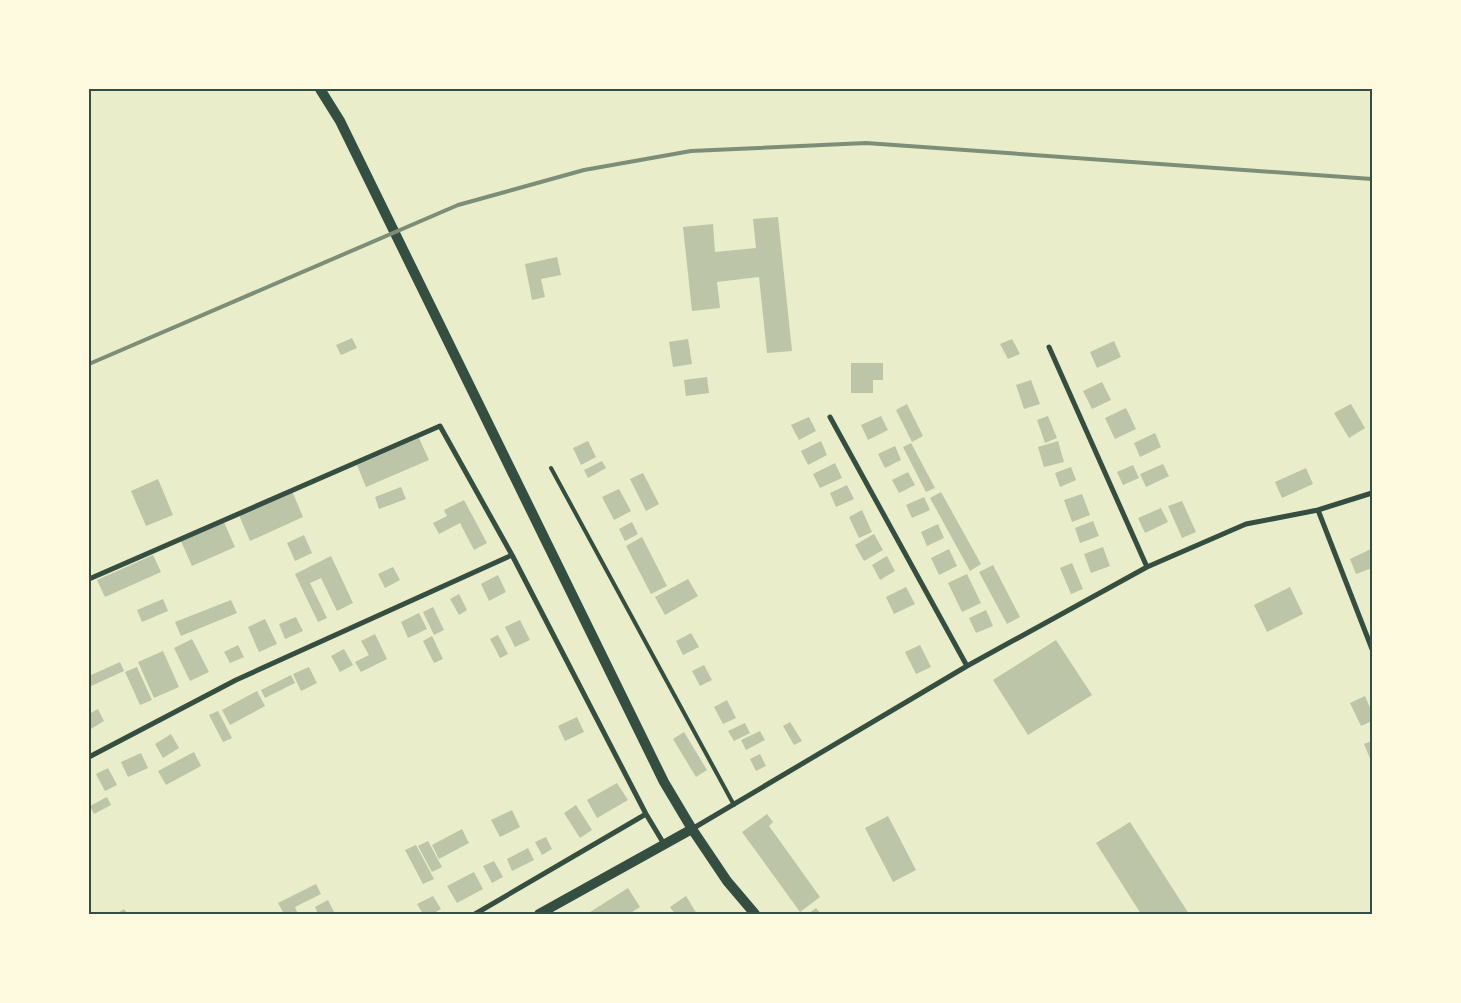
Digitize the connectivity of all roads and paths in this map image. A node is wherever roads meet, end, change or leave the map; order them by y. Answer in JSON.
{"nodes":[{"id":1,"x":320,"y":89,"type":"edge"},
{"id":2,"x":1049,"y":347,"type":"dead end"},
{"id":3,"x":830,"y":417,"type":"dead end"},
{"id":4,"x":551,"y":468,"type":"dead end"},
{"id":5,"x":1372,"y":493,"type":"edge"},
{"id":6,"x":1318,"y":510,"type":"junction"},
{"id":7,"x":512,"y":555,"type":"junction"},
{"id":8,"x":1147,"y":567,"type":"junction"},
{"id":9,"x":89,"y":579,"type":"edge"},
{"id":10,"x":1372,"y":649,"type":"edge"},
{"id":11,"x":967,"y":666,"type":"junction"},
{"id":12,"x":89,"y":757,"type":"edge"},
{"id":13,"x":734,"y":805,"type":"junction"},
{"id":14,"x":646,"y":814,"type":"junction"},
{"id":15,"x":692,"y":829,"type":"junction"},
{"id":16,"x":664,"y":844,"type":"junction"},
{"id":17,"x":475,"y":914,"type":"edge"},
{"id":18,"x":539,"y":914,"type":"edge"},
{"id":19,"x":755,"y":914,"type":"edge"}],
"edges":[{"from":1,"to":15,"type":"main road"},
{"from":2,"to":8,"type":"street"},
{"from":3,"to":11,"type":"street"},
{"from":4,"to":13,"type":"lane"},
{"from":5,"to":6,"type":"street"},
{"from":6,"to":8,"type":"street"},
{"from":6,"to":10,"type":"street"},
{"from":7,"to":9,"type":"street"},
{"from":7,"to":12,"type":"street"},
{"from":7,"to":14,"type":"street"},
{"from":8,"to":11,"type":"street"},
{"from":11,"to":13,"type":"street"},
{"from":13,"to":15,"type":"street"},
{"from":14,"to":16,"type":"street"},
{"from":14,"to":17,"type":"street"},
{"from":15,"to":16,"type":"main road"},
{"from":15,"to":19,"type":"main road"},
{"from":16,"to":18,"type":"main road"}]}
